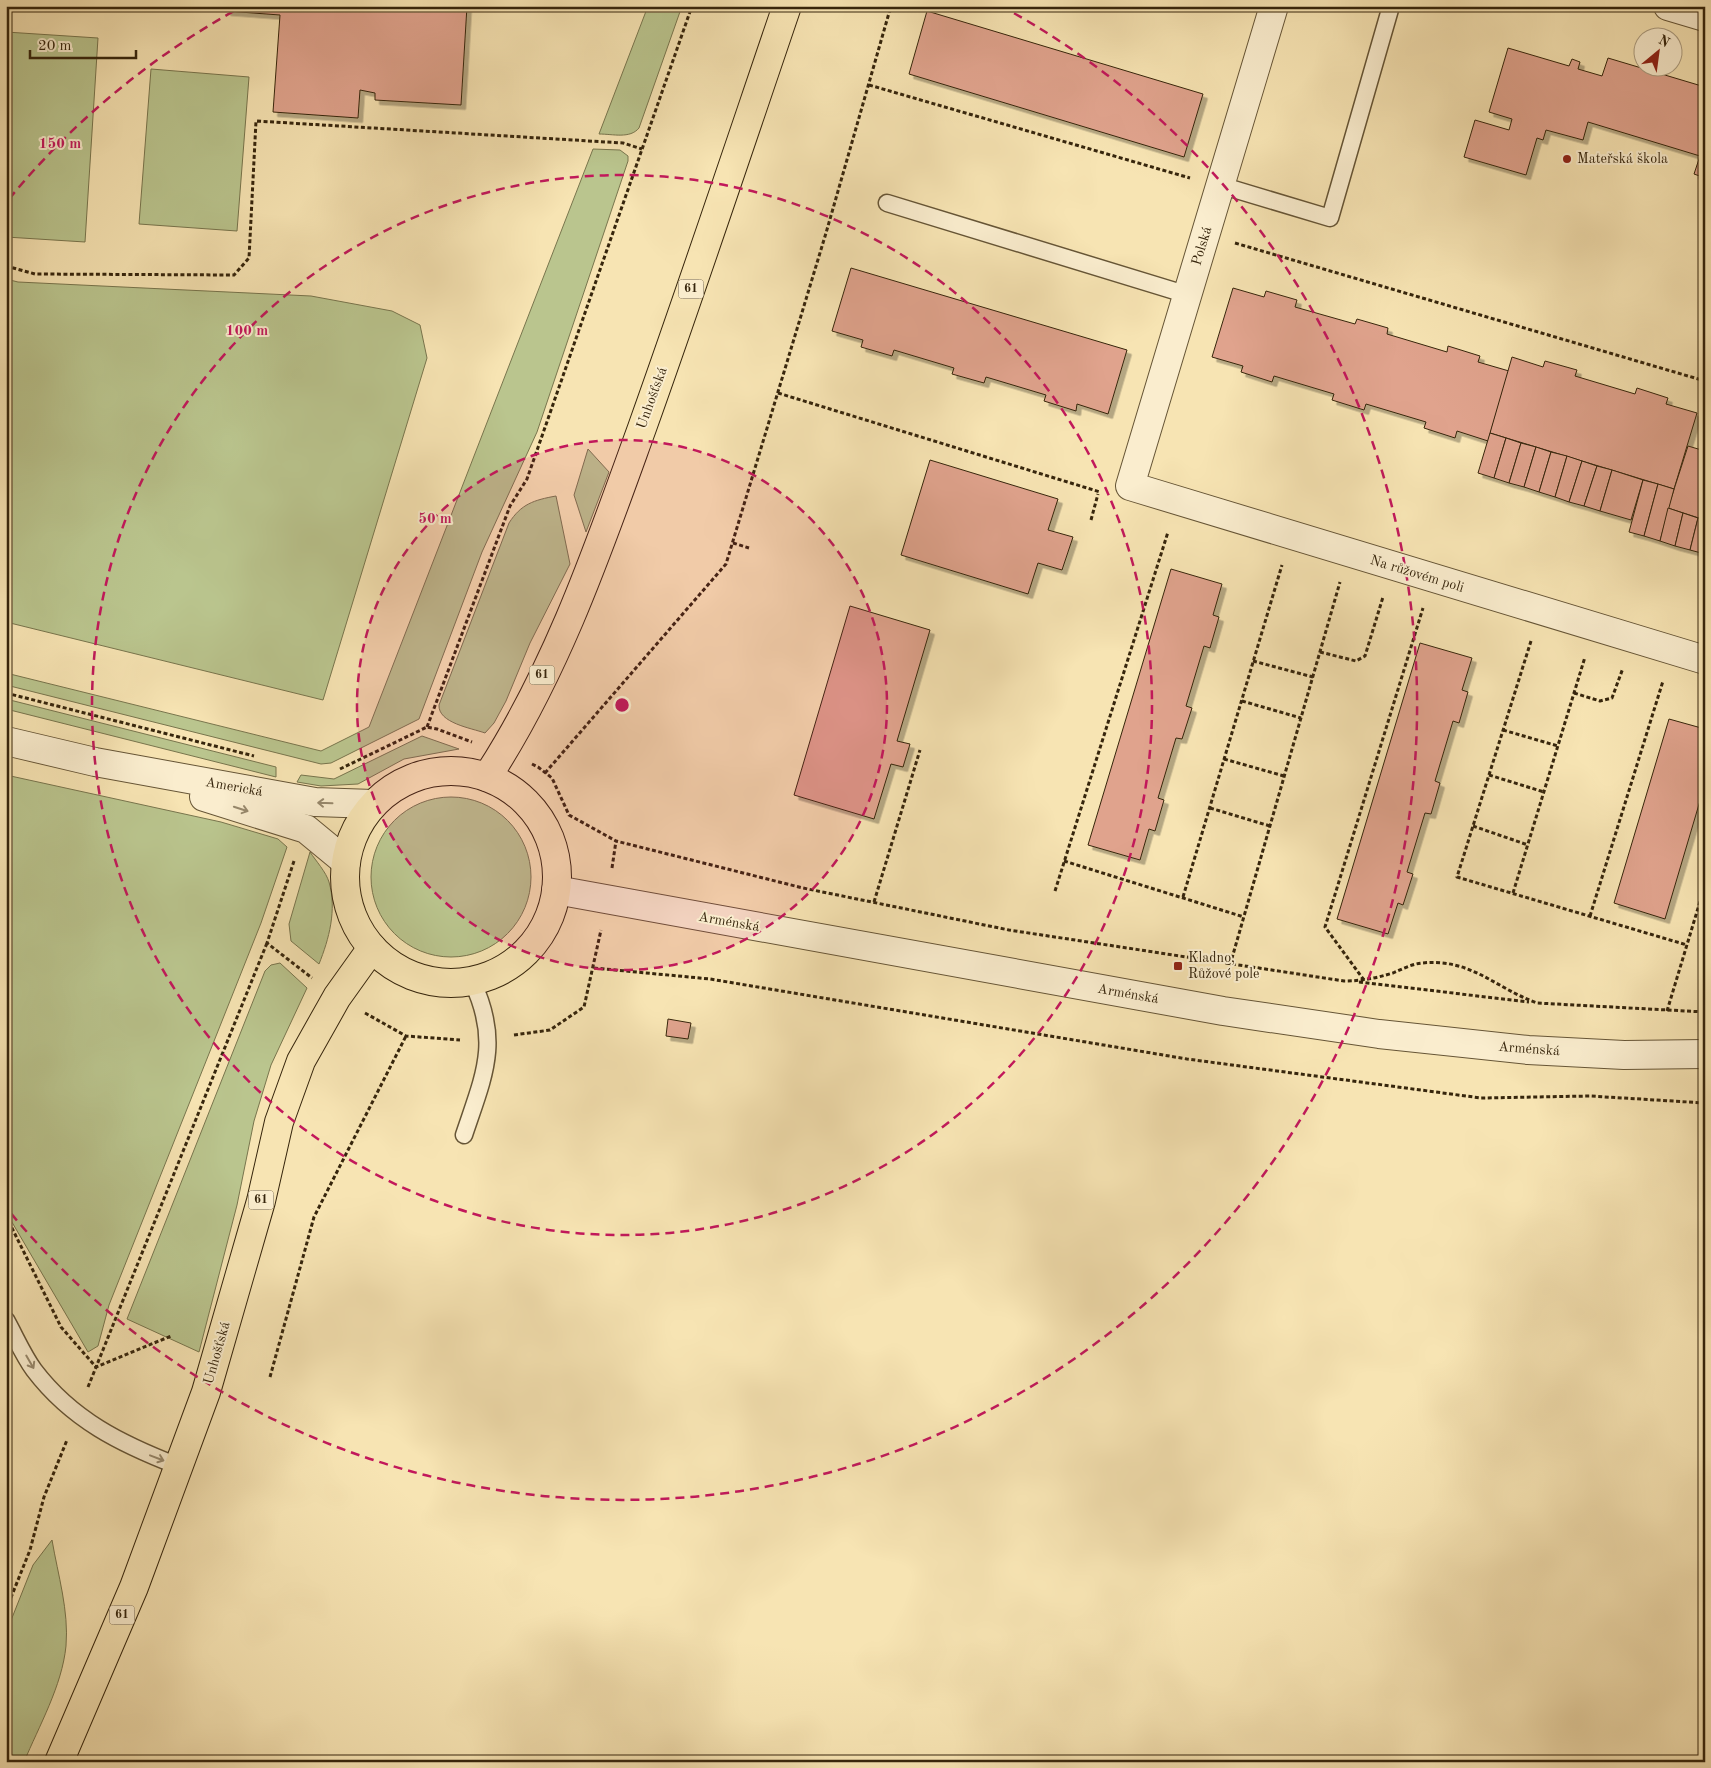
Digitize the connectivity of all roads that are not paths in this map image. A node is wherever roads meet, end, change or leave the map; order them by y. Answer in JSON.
{"nodes":[{"id":1,"x":787,"y":6,"type":"edge"},
{"id":2,"x":1274,"y":6,"type":"edge"},
{"id":3,"x":1391,"y":6,"type":"edge"},
{"id":4,"x":1668,"y":6,"type":"edge"},
{"id":5,"x":1705,"y":18,"type":"edge"},
{"id":6,"x":1210,"y":183,"type":"junction"},
{"id":7,"x":887,"y":203,"type":"dead end"},
{"id":8,"x":1188,"y":295,"type":"junction"},
{"id":9,"x":1130,"y":486,"type":"joint"},
{"id":10,"x":1705,"y":660,"type":"edge"},
{"id":11,"x":6,"y":741,"type":"edge"},
{"id":12,"x":95,"y":762,"type":"junction"},
{"id":13,"x":487,"y":777,"type":"junction"},
{"id":14,"x":373,"y":804,"type":"junction"},
{"id":15,"x":346,"y":862,"type":"junction"},
{"id":16,"x":556,"y":890,"type":"junction"},
{"id":17,"x":372,"y":948,"type":"junction"},
{"id":18,"x":472,"y":981,"type":"junction"},
{"id":19,"x":1705,"y":1054,"type":"edge"},
{"id":20,"x":1624,"y":1055,"type":"junction"},
{"id":21,"x":1705,"y":1061,"type":"edge"},
{"id":22,"x":464,"y":1135,"type":"dead end"},
{"id":23,"x":6,"y":1320,"type":"edge"},
{"id":24,"x":178,"y":1466,"type":"junction"},
{"id":25,"x":59,"y":1762,"type":"edge"}],
"edges":[{"from":1,"to":13,"type":"main road","name":"Unhošťská","number":"61"},
{"from":2,"to":6,"type":"street","name":"Polská"},
{"from":3,"to":6,"type":"lane"},
{"from":4,"to":5,"type":"street"},
{"from":6,"to":8,"type":"street","name":"Polská"},
{"from":7,"to":8,"type":"lane"},
{"from":8,"to":9,"type":"street","name":"Polská"},
{"from":9,"to":10,"type":"street","name":"Na růžovém poli"},
{"from":11,"to":12,"type":"street","name":"Americká"},
{"from":14,"to":12,"type":"street","name":"Americká","one_way":true},
{"from":12,"to":15,"type":"street","name":"Americká","one_way":true},
{"from":13,"to":14,"type":"main road"},
{"from":13,"to":16,"type":"main road"},
{"from":14,"to":15,"type":"main road"},
{"from":15,"to":17,"type":"main road"},
{"from":16,"to":18,"type":"main road"},
{"from":16,"to":20,"type":"street","name":"Arménská"},
{"from":17,"to":18,"type":"main road"},
{"from":17,"to":24,"type":"main road","name":"Unhošťská","number":"61"},
{"from":18,"to":22,"type":"lane"},
{"from":19,"to":20,"type":"street","name":"Arménská"},
{"from":20,"to":21,"type":"street"},
{"from":23,"to":24,"type":"lane","one_way":true},
{"from":24,"to":25,"type":"main road","name":"Unhošťská","number":"61"}]}
